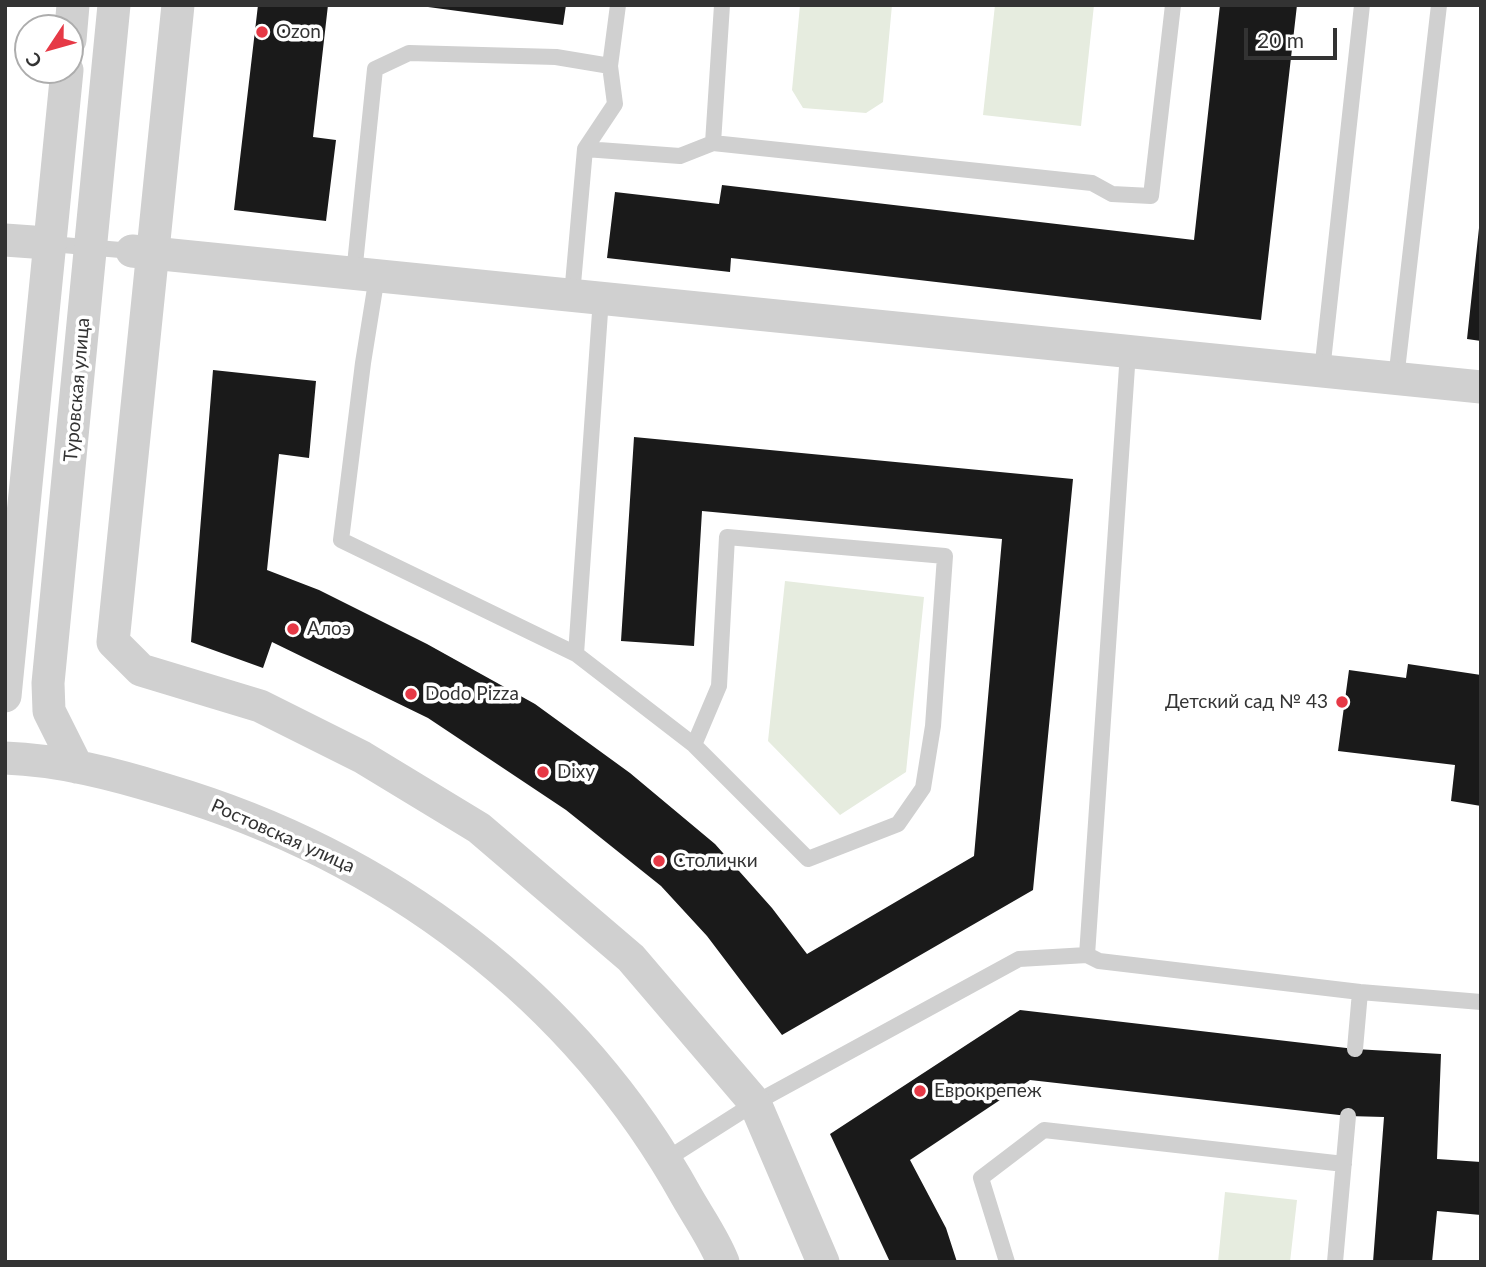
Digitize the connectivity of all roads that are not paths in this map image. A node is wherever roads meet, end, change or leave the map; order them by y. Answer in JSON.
{"nodes":[{"id":1,"x":114,"y":5,"type":"edge"},
{"id":2,"x":178,"y":5,"type":"edge"},
{"id":3,"x":618,"y":5,"type":"edge"},
{"id":4,"x":722,"y":5,"type":"edge"},
{"id":5,"x":1173,"y":5,"type":"edge"},
{"id":6,"x":1362,"y":5,"type":"edge"},
{"id":7,"x":1440,"y":5,"type":"edge"},
{"id":8,"x":610,"y":66,"type":"junction"},
{"id":9,"x":64,"y":84,"type":"edge"},
{"id":10,"x":713,"y":144,"type":"junction"},
{"id":11,"x":585,"y":149,"type":"junction"},
{"id":12,"x":30,"y":242,"type":"edge"},
{"id":13,"x":90,"y":247,"type":"junction"},
{"id":14,"x":142,"y":252,"type":"junction"},
{"id":15,"x":366,"y":275,"type":"junction"},
{"id":16,"x":586,"y":297,"type":"junction"},
{"id":17,"x":1128,"y":352,"type":"junction"},
{"id":18,"x":1322,"y":371,"type":"junction"},
{"id":19,"x":1396,"y":379,"type":"junction"},
{"id":20,"x":1481,"y":387,"type":"edge"},
{"id":21,"x":576,"y":654,"type":"junction"},
{"id":22,"x":5,"y":696,"type":"edge"},
{"id":23,"x":694,"y":745,"type":"junction"},
{"id":24,"x":5,"y":758,"type":"edge"},
{"id":25,"x":77,"y":768,"type":"junction"},
{"id":26,"x":1087,"y":955,"type":"junction"},
{"id":27,"x":1360,"y":992,"type":"junction"},
{"id":28,"x":1481,"y":1002,"type":"edge"},
{"id":29,"x":1355,"y":1048,"type":"dead end"},
{"id":30,"x":755,"y":1103,"type":"junction"},
{"id":31,"x":1348,"y":1116,"type":"dead end"},
{"id":32,"x":667,"y":1159,"type":"junction"},
{"id":33,"x":1344,"y":1164,"type":"junction"},
{"id":34,"x":723,"y":1262,"type":"edge"},
{"id":35,"x":823,"y":1262,"type":"edge"},
{"id":36,"x":1007,"y":1262,"type":"edge"},
{"id":37,"x":1335,"y":1262,"type":"edge"}],
"edges":[{"from":1,"to":13,"type":"street","name":"Туровская улица"},
{"from":2,"to":14,"type":"street"},
{"from":3,"to":8,"type":"lane"},
{"from":4,"to":10,"type":"lane"},
{"from":5,"to":10,"type":"lane"},
{"from":6,"to":18,"type":"lane"},
{"from":7,"to":19,"type":"lane"},
{"from":8,"to":11,"type":"lane"},
{"from":8,"to":15,"type":"lane"},
{"from":9,"to":12,"type":"street","name":"Туровская улица"},
{"from":10,"to":11,"type":"lane"},
{"from":11,"to":16,"type":"lane"},
{"from":12,"to":13,"type":"lane"},
{"from":12,"to":22,"type":"street","name":"Туровская улица"},
{"from":13,"to":14,"type":"lane"},
{"from":13,"to":25,"type":"street","name":"Туровская улица"},
{"from":14,"to":15,"type":"street"},
{"from":14,"to":30,"type":"street"},
{"from":15,"to":16,"type":"street"},
{"from":15,"to":21,"type":"lane"},
{"from":16,"to":17,"type":"street"},
{"from":16,"to":21,"type":"lane"},
{"from":17,"to":18,"type":"street"},
{"from":17,"to":26,"type":"lane"},
{"from":18,"to":19,"type":"street"},
{"from":19,"to":20,"type":"street"},
{"from":21,"to":23,"type":"lane"},
{"from":23,"to":23,"type":"lane"},
{"from":24,"to":25,"type":"street","name":"Ростовская улица"},
{"from":25,"to":32,"type":"street","name":"Ростовская улица"},
{"from":26,"to":27,"type":"lane"},
{"from":26,"to":30,"type":"lane"},
{"from":27,"to":28,"type":"lane"},
{"from":27,"to":29,"type":"lane"},
{"from":30,"to":32,"type":"lane"},
{"from":30,"to":35,"type":"street"},
{"from":31,"to":33,"type":"lane"},
{"from":32,"to":34,"type":"street","name":"Ростовская улица"},
{"from":33,"to":36,"type":"lane"},
{"from":33,"to":37,"type":"lane"}]}
